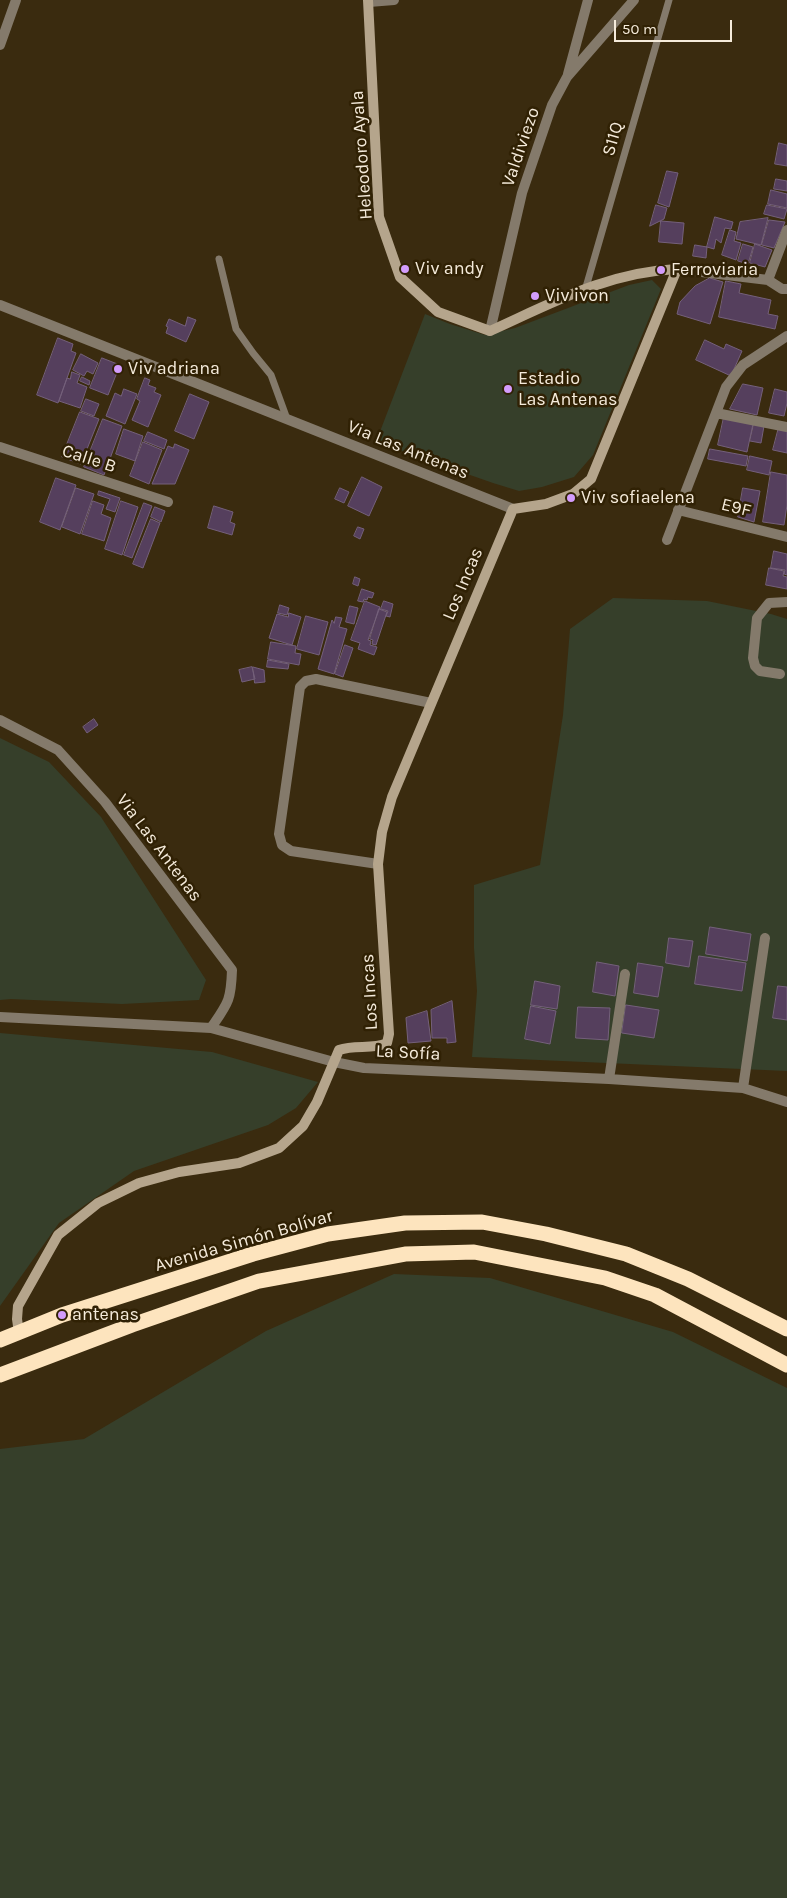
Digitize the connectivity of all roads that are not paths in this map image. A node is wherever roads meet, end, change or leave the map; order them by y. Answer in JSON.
{"nodes":[{"id":1,"x":16,"y":0,"type":"edge"},
{"id":2,"x":394,"y":0,"type":"edge"},
{"id":3,"x":588,"y":0,"type":"edge"},
{"id":4,"x":634,"y":0,"type":"edge"},
{"id":5,"x":669,"y":0,"type":"edge"},
{"id":6,"x":368,"y":1,"type":"edge"},
{"id":7,"x":0,"y":45,"type":"edge"},
{"id":8,"x":567,"y":77,"type":"junction"},
{"id":9,"x":787,"y":230,"type":"edge"},
{"id":10,"x":219,"y":259,"type":"dead end"},
{"id":11,"x":677,"y":269,"type":"junction"},
{"id":12,"x":768,"y":280,"type":"junction"},
{"id":13,"x":586,"y":287,"type":"junction"},
{"id":14,"x":787,"y":289,"type":"edge"},
{"id":15,"x":0,"y":305,"type":"edge"},
{"id":16,"x":490,"y":331,"type":"junction"},
{"id":17,"x":787,"y":336,"type":"edge"},
{"id":18,"x":716,"y":413,"type":"junction"},
{"id":19,"x":287,"y":419,"type":"junction"},
{"id":20,"x":787,"y":427,"type":"edge"},
{"id":21,"x":0,"y":447,"type":"edge"},
{"id":22,"x":168,"y":502,"type":"dead end"},
{"id":23,"x":513,"y":509,"type":"junction"},
{"id":24,"x":678,"y":510,"type":"junction"},
{"id":25,"x":787,"y":537,"type":"edge"},
{"id":26,"x":668,"y":540,"type":"dead end"},
{"id":27,"x":787,"y":602,"type":"edge"},
{"id":28,"x":780,"y":674,"type":"dead end"},
{"id":29,"x":431,"y":703,"type":"junction"},
{"id":30,"x":0,"y":720,"type":"edge"},
{"id":31,"x":378,"y":864,"type":"junction"},
{"id":32,"x":765,"y":938,"type":"dead end"},
{"id":33,"x":625,"y":974,"type":"dead end"},
{"id":34,"x":0,"y":1017,"type":"edge"},
{"id":35,"x":211,"y":1028,"type":"junction"},
{"id":36,"x":334,"y":1062,"type":"junction"},
{"id":37,"x":610,"y":1079,"type":"junction"},
{"id":38,"x":743,"y":1088,"type":"junction"},
{"id":39,"x":787,"y":1102,"type":"edge"},
{"id":40,"x":787,"y":1329,"type":"edge"},
{"id":41,"x":19,"y":1332,"type":"junction"},
{"id":42,"x":0,"y":1340,"type":"edge"},
{"id":43,"x":787,"y":1365,"type":"edge"},
{"id":44,"x":0,"y":1375,"type":"edge"}],
"edges":[{"from":1,"to":7,"type":"street"},
{"from":2,"to":6,"type":"street"},
{"from":3,"to":8,"type":"street"},
{"from":4,"to":8,"type":"street","name":"Valdiviezo"},
{"from":5,"to":13,"type":"lane","name":"S11Q"},
{"from":6,"to":16,"type":"street","name":"Heleodoro Ayala"},
{"from":8,"to":16,"type":"street","name":"Valdiviezo"},
{"from":9,"to":12,"type":"street"},
{"from":10,"to":19,"type":"lane"},
{"from":11,"to":12,"type":"street"},
{"from":11,"to":13,"type":"street"},
{"from":11,"to":23,"type":"street"},
{"from":12,"to":14,"type":"street"},
{"from":13,"to":16,"type":"street"},
{"from":15,"to":19,"type":"street","name":"Via Las Antenas"},
{"from":17,"to":18,"type":"street"},
{"from":18,"to":20,"type":"street"},
{"from":18,"to":24,"type":"street"},
{"from":19,"to":23,"type":"street","name":"Via Las Antenas"},
{"from":21,"to":22,"type":"street","name":"Calle B"},
{"from":23,"to":29,"type":"street","name":"Los Incas"},
{"from":24,"to":25,"type":"street","name":"E9F"},
{"from":24,"to":26,"type":"street"},
{"from":27,"to":28,"type":"street"},
{"from":29,"to":31,"type":"street","name":"Los Incas"},
{"from":29,"to":31,"type":"street"},
{"from":30,"to":35,"type":"street","name":"Via Las Antenas"},
{"from":31,"to":36,"type":"street","name":"Los Incas"},
{"from":32,"to":38,"type":"street"},
{"from":33,"to":37,"type":"street"},
{"from":34,"to":35,"type":"street","name":"La Sofía"},
{"from":35,"to":36,"type":"street","name":"La Sofía"},
{"from":36,"to":37,"type":"street","name":"La Sofía"},
{"from":36,"to":41,"type":"street","name":"Los Incas"},
{"from":37,"to":38,"type":"street","name":"La Sofía"},
{"from":38,"to":39,"type":"street","name":"La Sofía"},
{"from":40,"to":41,"type":"highway","name":"Avenida Simón Bolívar"},
{"from":41,"to":42,"type":"highway","name":"Avenida Simón Bolívar"},
{"from":43,"to":44,"type":"highway"}]}
